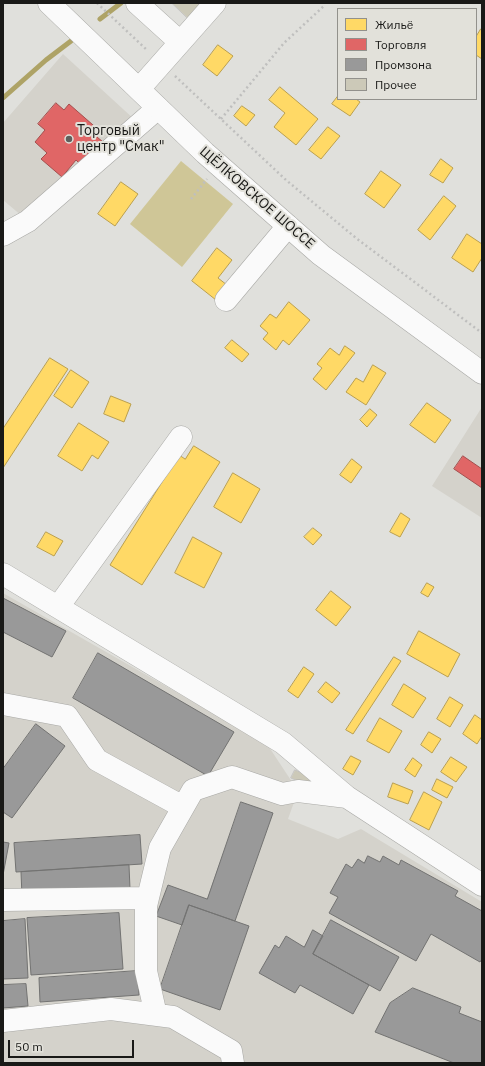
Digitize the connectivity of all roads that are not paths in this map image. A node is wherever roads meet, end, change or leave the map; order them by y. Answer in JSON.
{"nodes":[{"id":1,"x":49,"y":3,"type":"edge"},
{"id":2,"x":215,"y":3,"type":"edge"},
{"id":3,"x":138,"y":4,"type":"edge"},
{"id":4,"x":180,"y":42,"type":"junction"},
{"id":5,"x":139,"y":89,"type":"junction"},
{"id":6,"x":158,"y":108,"type":"junction"},
{"id":7,"x":288,"y":226,"type":"junction"},
{"id":8,"x":3,"y":235,"type":"edge"},
{"id":9,"x":226,"y":300,"type":"dead end"},
{"id":10,"x":482,"y":373,"type":"edge"},
{"id":11,"x":180,"y":437,"type":"dead end"},
{"id":12,"x":3,"y":574,"type":"edge"},
{"id":13,"x":58,"y":607,"type":"junction"},
{"id":14,"x":3,"y":704,"type":"edge"},
{"id":15,"x":347,"y":797,"type":"junction"},
{"id":16,"x":183,"y":807,"type":"junction"},
{"id":17,"x":481,"y":882,"type":"edge"},
{"id":18,"x":148,"y":898,"type":"junction"},
{"id":19,"x":3,"y":900,"type":"edge"},
{"id":20,"x":156,"y":1015,"type":"junction"},
{"id":21,"x":3,"y":1021,"type":"edge"},
{"id":22,"x":233,"y":1063,"type":"edge"}],
"edges":[{"from":1,"to":5,"type":"main road","name":"ЩЁЛКОВСКОЕ ШОССЕ"},
{"from":2,"to":4,"type":"main road"},
{"from":3,"to":4,"type":"main road"},
{"from":4,"to":5,"type":"main road"},
{"from":5,"to":6,"type":"main road","name":"ЩЁЛКОВСКОЕ ШОССЕ"},
{"from":6,"to":7,"type":"main road","name":"ЩЁЛКОВСКОЕ ШОССЕ"},
{"from":6,"to":8,"type":"main road"},
{"from":7,"to":9,"type":"main road"},
{"from":7,"to":10,"type":"main road","name":"ЩЁЛКОВСКОЕ ШОССЕ"},
{"from":11,"to":13,"type":"main road"},
{"from":12,"to":13,"type":"main road"},
{"from":13,"to":15,"type":"main road"},
{"from":14,"to":16,"type":"main road"},
{"from":15,"to":16,"type":"main road"},
{"from":15,"to":17,"type":"main road"},
{"from":16,"to":18,"type":"main road"},
{"from":18,"to":19,"type":"main road"},
{"from":18,"to":20,"type":"main road"},
{"from":20,"to":21,"type":"main road"},
{"from":20,"to":22,"type":"main road"}]}
